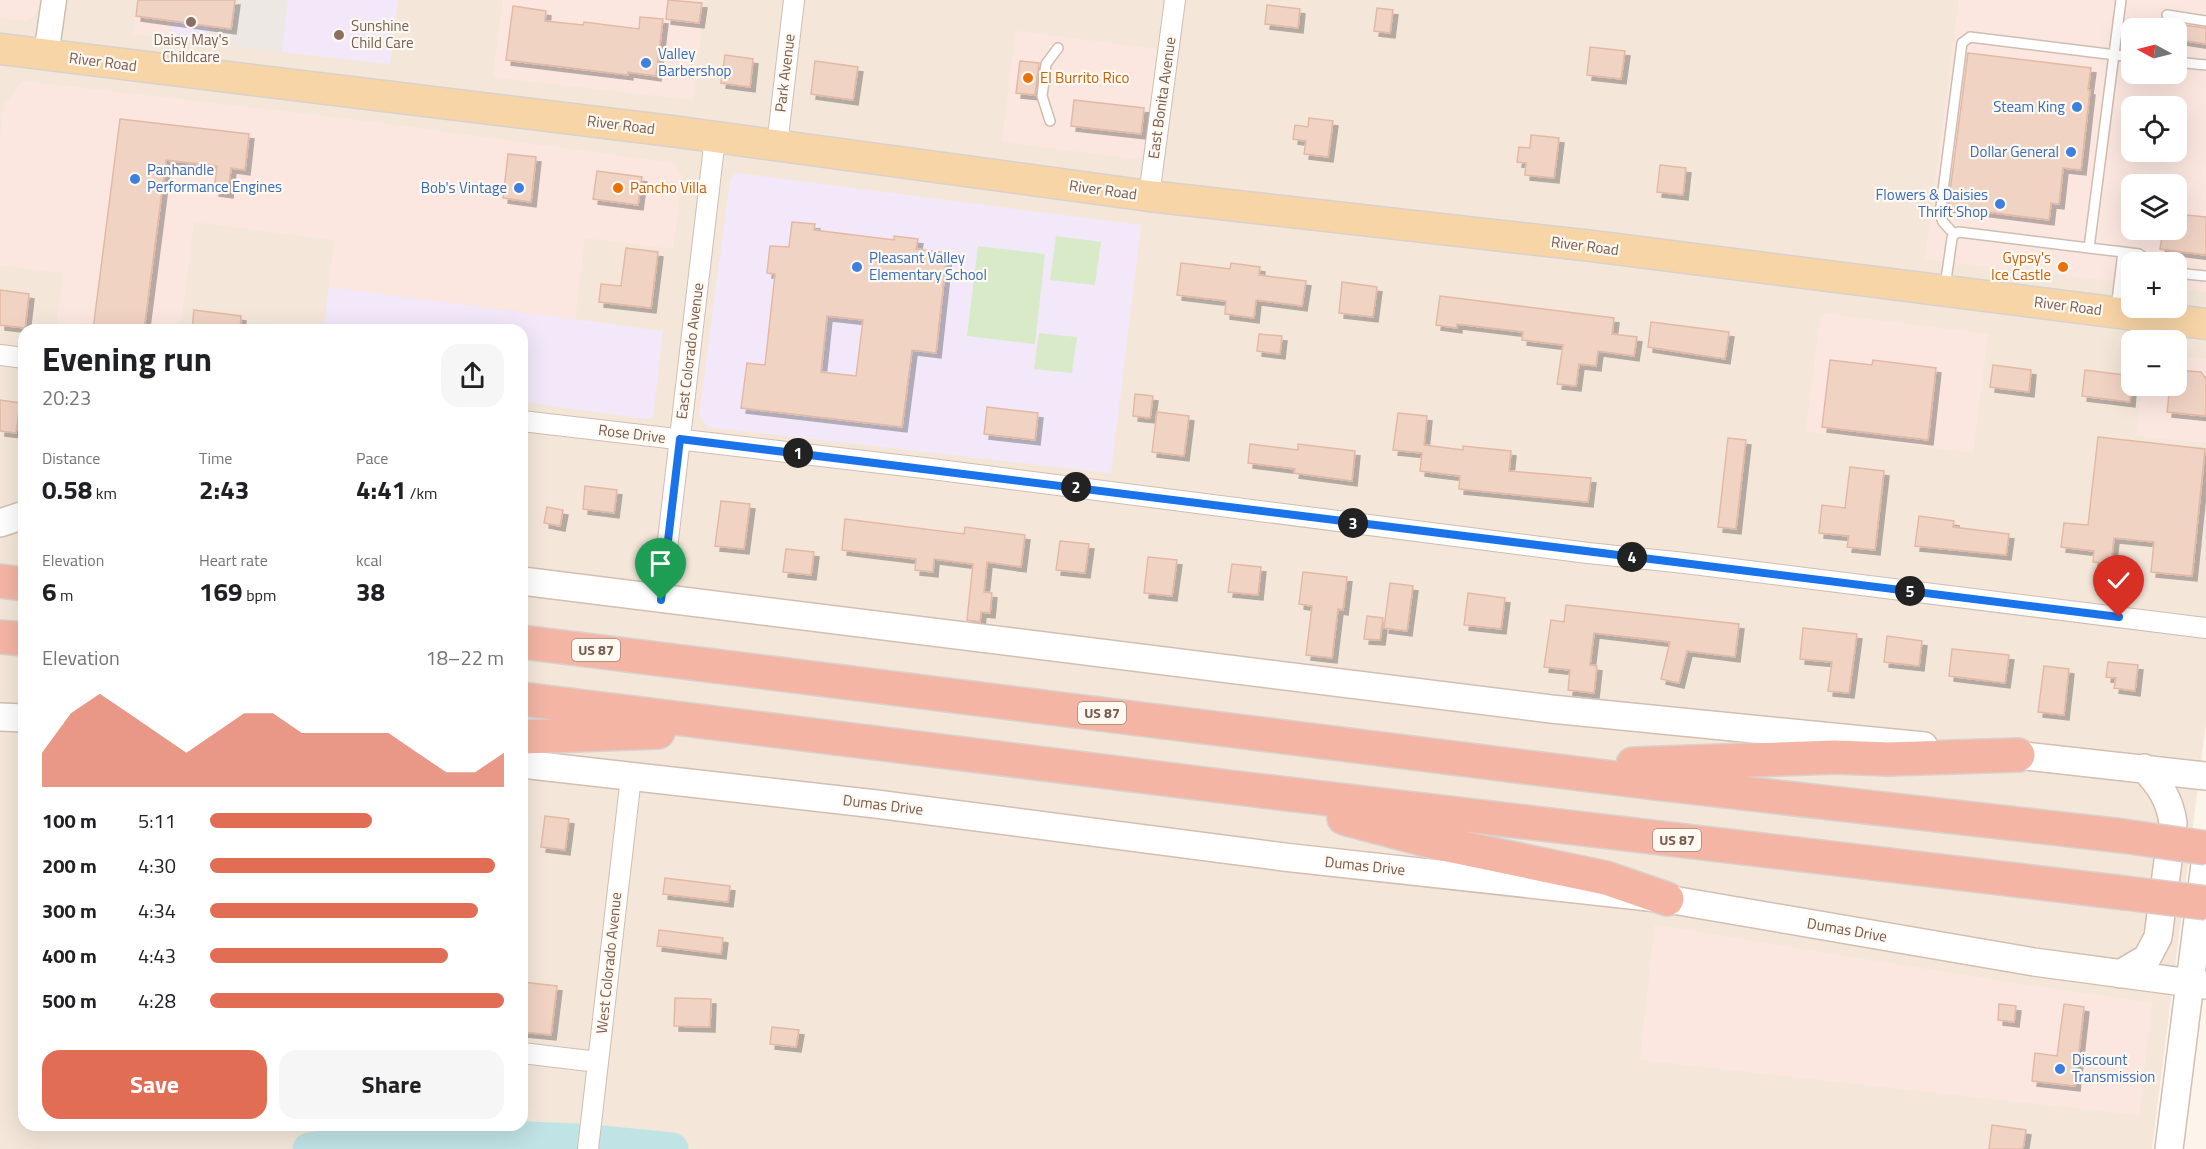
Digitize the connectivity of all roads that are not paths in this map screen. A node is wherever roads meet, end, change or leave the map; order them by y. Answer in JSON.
{"nodes":[{"id":1,"x":54,"y":0,"type":"edge"},
{"id":2,"x":794,"y":0,"type":"edge"},
{"id":3,"x":1175,"y":0,"type":"edge"},
{"id":4,"x":2121,"y":0,"type":"edge"},
{"id":5,"x":2167,"y":15,"type":"dead end"},
{"id":6,"x":2206,"y":21,"type":"edge"},
{"id":7,"x":1059,"y":48,"type":"dead end"},
{"id":8,"x":0,"y":50,"type":"edge"},
{"id":9,"x":46,"y":55,"type":"junction"},
{"id":10,"x":2114,"y":55,"type":"junction"},
{"id":11,"x":2121,"y":56,"type":"edge"},
{"id":12,"x":2187,"y":63,"type":"edge"},
{"id":13,"x":2206,"y":65,"type":"edge"},
{"id":14,"x":1050,"y":121,"type":"dead end"},
{"id":15,"x":715,"y":138,"type":"junction"},
{"id":16,"x":777,"y":145,"type":"junction"},
{"id":17,"x":1149,"y":196,"type":"junction"},
{"id":18,"x":1954,"y":234,"type":"junction"},
{"id":19,"x":2089,"y":248,"type":"junction"},
{"id":20,"x":2123,"y":252,"type":"edge"},
{"id":21,"x":2121,"y":267,"type":"edge"},
{"id":22,"x":2187,"y":274,"type":"edge"},
{"id":23,"x":2206,"y":276,"type":"edge"},
{"id":24,"x":1945,"y":290,"type":"junction"},
{"id":25,"x":2115,"y":312,"type":"junction"},
{"id":26,"x":2206,"y":324,"type":"edge"},
{"id":27,"x":0,"y":355,"type":"edge"},
{"id":28,"x":18,"y":357,"type":"edge"},
{"id":29,"x":528,"y":422,"type":"edge"},
{"id":30,"x":680,"y":439,"type":"junction"},
{"id":31,"x":0,"y":505,"type":"edge"},
{"id":32,"x":18,"y":507,"type":"edge"},
{"id":33,"x":18,"y":517,"type":"edge"},
{"id":34,"x":0,"y":523,"type":"edge"},
{"id":35,"x":528,"y":583,"type":"edge"},
{"id":36,"x":661,"y":600,"type":"junction"},
{"id":37,"x":2206,"y":627,"type":"edge"},
{"id":38,"x":528,"y":630,"type":"edge"},
{"id":39,"x":528,"y":643,"type":"edge"},
{"id":40,"x":669,"y":659,"type":"junction"},
{"id":41,"x":528,"y":700,"type":"edge"},
{"id":42,"x":755,"y":728,"type":"junction"},
{"id":43,"x":528,"y":738,"type":"edge"},
{"id":44,"x":2018,"y":755,"type":"junction"},
{"id":45,"x":528,"y":765,"type":"edge"},
{"id":46,"x":1534,"y":767,"type":"junction"},
{"id":47,"x":2144,"y":768,"type":"junction"},
{"id":48,"x":2206,"y":776,"type":"edge"},
{"id":49,"x":631,"y":777,"type":"junction"},
{"id":50,"x":1229,"y":787,"type":"junction"},
{"id":51,"x":2206,"y":848,"type":"edge"},
{"id":52,"x":2206,"y":856,"type":"edge"},
{"id":53,"x":1666,"y":899,"type":"junction"},
{"id":54,"x":2206,"y":903,"type":"edge"},
{"id":55,"x":2120,"y":974,"type":"junction"},
{"id":56,"x":2198,"y":983,"type":"edge"},
{"id":57,"x":528,"y":1054,"type":"edge"},
{"id":58,"x":598,"y":1062,"type":"junction"},
{"id":59,"x":588,"y":1149,"type":"edge"},
{"id":60,"x":2169,"y":1149,"type":"edge"}],
"edges":[{"from":1,"to":9,"type":"street"},
{"from":2,"to":16,"type":"street","name":"Park Avenue"},
{"from":3,"to":17,"type":"street","name":"East Bonita Avenue"},
{"from":4,"to":10,"type":"lane"},
{"from":5,"to":6,"type":"lane"},
{"from":7,"to":14,"type":"lane"},
{"from":8,"to":9,"type":"main road","name":"River Road"},
{"from":9,"to":15,"type":"main road","name":"River Road"},
{"from":10,"to":11,"type":"lane"},
{"from":10,"to":18,"type":"lane"},
{"from":10,"to":19,"type":"lane"},
{"from":12,"to":13,"type":"lane"},
{"from":15,"to":16,"type":"main road","name":"River Road"},
{"from":15,"to":30,"type":"street","name":"East Colorado Avenue"},
{"from":16,"to":17,"type":"main road","name":"River Road"},
{"from":17,"to":24,"type":"main road","name":"River Road"},
{"from":18,"to":19,"type":"lane"},
{"from":18,"to":24,"type":"lane"},
{"from":19,"to":20,"type":"lane"},
{"from":21,"to":25,"type":"lane"},
{"from":22,"to":23,"type":"lane"},
{"from":24,"to":25,"type":"main road","name":"River Road"},
{"from":25,"to":26,"type":"main road","name":"River Road"},
{"from":27,"to":28,"type":"street"},
{"from":29,"to":30,"type":"street","name":"Rose Drive"},
{"from":30,"to":36,"type":"street","name":"East Colorado Avenue"},
{"from":30,"to":37,"type":"street","name":"Rose Drive"},
{"from":31,"to":32,"type":"main road"},
{"from":33,"to":34,"type":"main road"},
{"from":35,"to":36,"type":"main road"},
{"from":36,"to":44,"type":"main road"},
{"from":38,"to":40,"type":"highway"},
{"from":39,"to":40,"type":"highway","number":"US 87"},
{"from":40,"to":46,"type":"highway","number":"US 87"},
{"from":41,"to":42,"type":"highway","number":"US 87"},
{"from":42,"to":43,"type":"highway"},
{"from":42,"to":50,"type":"highway","number":"US 87"},
{"from":44,"to":46,"type":"highway"},
{"from":44,"to":47,"type":"main road"},
{"from":45,"to":49,"type":"main road","name":"Dumas Drive"},
{"from":46,"to":51,"type":"highway","number":"US 87","bridge":true},
{"from":47,"to":48,"type":"main road"},
{"from":47,"to":55,"type":"main road"},
{"from":49,"to":53,"type":"main road","name":"Dumas Drive"},
{"from":49,"to":58,"type":"street","name":"West Colorado Avenue"},
{"from":50,"to":53,"type":"highway"},
{"from":50,"to":54,"type":"highway","number":"US 87","bridge":true},
{"from":52,"to":56,"type":"main road"},
{"from":53,"to":55,"type":"main road","name":"Dumas Drive"},
{"from":55,"to":56,"type":"main road","name":"Dumas Drive"},
{"from":56,"to":60,"type":"main road"},
{"from":57,"to":58,"type":"street"},
{"from":58,"to":59,"type":"street","name":"West Colorado Avenue"}]}
